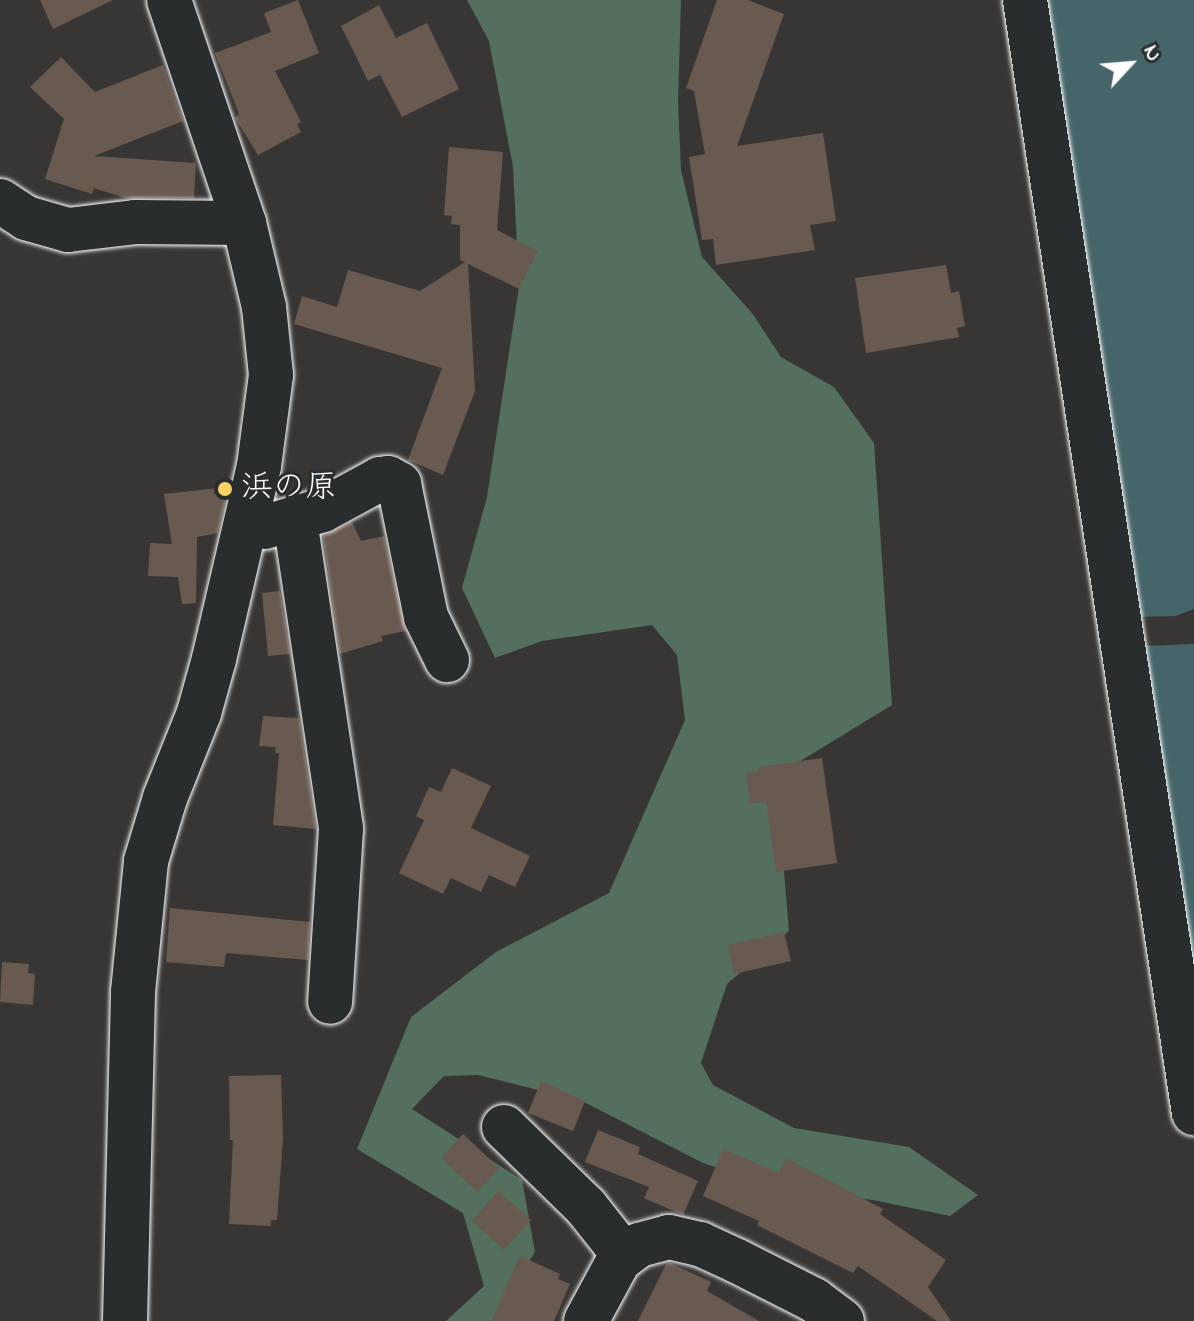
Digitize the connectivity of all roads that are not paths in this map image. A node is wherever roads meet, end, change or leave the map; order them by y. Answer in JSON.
{"nodes":[{"id":1,"x":169,"y":0,"type":"edge"},
{"id":2,"x":1025,"y":0,"type":"edge"},
{"id":3,"x":0,"y":201,"type":"edge"},
{"id":4,"x":244,"y":223,"type":"junction"},
{"id":5,"x":295,"y":520,"type":"junction"},
{"id":6,"x":244,"y":533,"type":"junction"},
{"id":7,"x":447,"y":660,"type":"dead end"},
{"id":8,"x":330,"y":1002,"type":"dead end"},
{"id":9,"x":1194,"y":1113,"type":"edge"},
{"id":10,"x":504,"y":1127,"type":"dead end"},
{"id":11,"x":624,"y":1255,"type":"junction"},
{"id":12,"x":125,"y":1321,"type":"edge"},
{"id":13,"x":586,"y":1321,"type":"edge"},
{"id":14,"x":842,"y":1321,"type":"edge"}],
"edges":[{"from":1,"to":4,"type":"street"},
{"from":2,"to":9,"type":"street"},
{"from":3,"to":4,"type":"street"},
{"from":4,"to":6,"type":"street"},
{"from":5,"to":6,"type":"street"},
{"from":5,"to":7,"type":"street"},
{"from":5,"to":8,"type":"street"},
{"from":6,"to":12,"type":"street"},
{"from":10,"to":11,"type":"street"},
{"from":11,"to":13,"type":"street"},
{"from":11,"to":14,"type":"street"}]}
